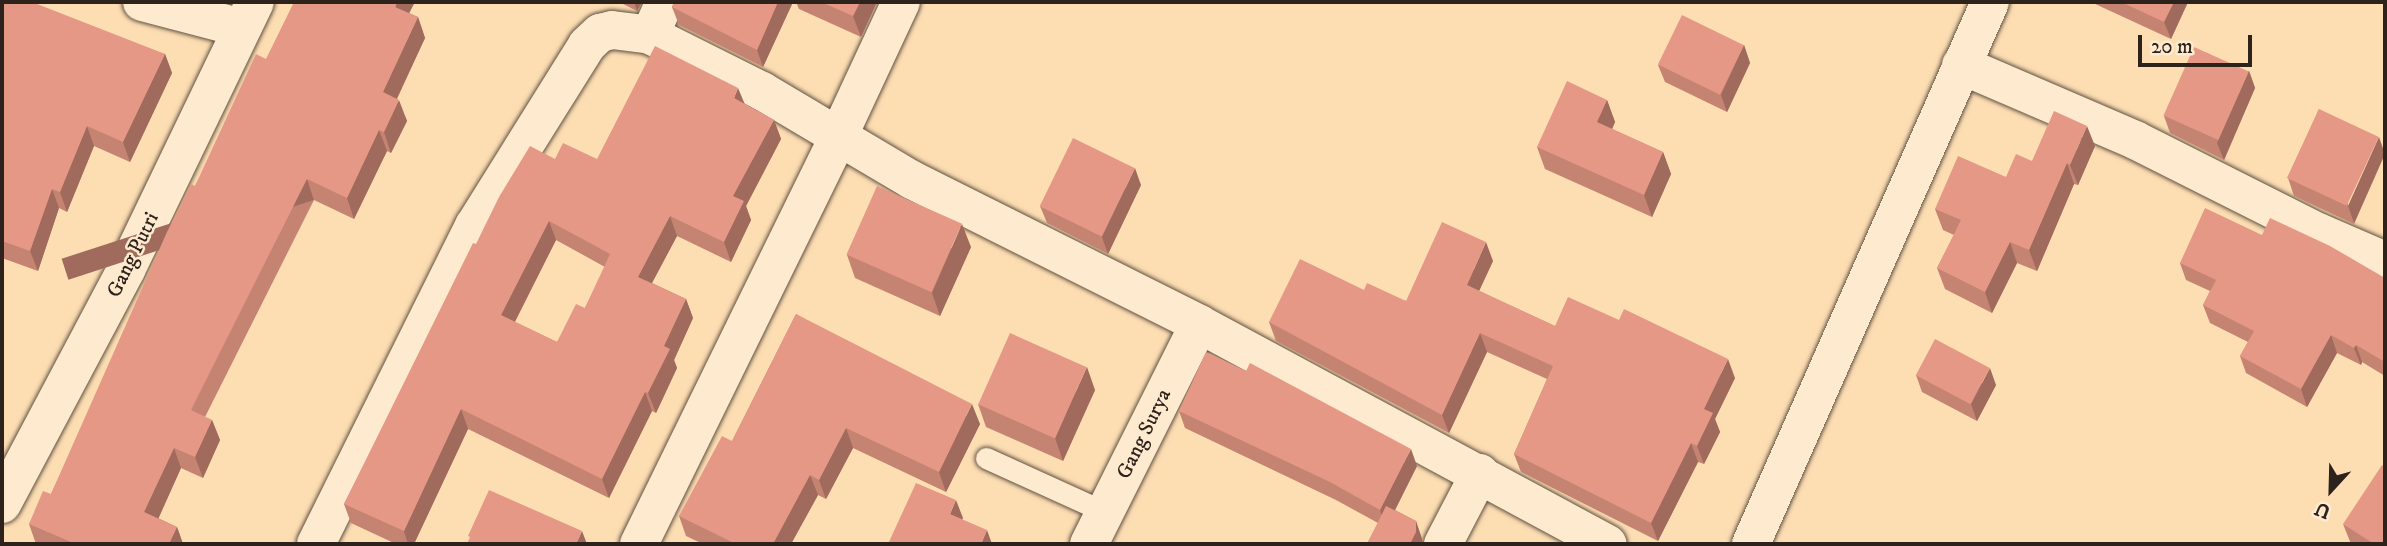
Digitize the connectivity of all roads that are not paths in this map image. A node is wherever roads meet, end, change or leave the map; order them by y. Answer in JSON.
{"nodes":[{"id":1,"x":142,"y":2,"type":"edge"},
{"id":2,"x":901,"y":2,"type":"edge"},
{"id":3,"x":1990,"y":2,"type":"edge"},
{"id":4,"x":248,"y":15,"type":"edge"},
{"id":5,"x":658,"y":19,"type":"edge"},
{"id":6,"x":1961,"y":65,"type":"junction"},
{"id":7,"x":838,"y":137,"type":"junction"},
{"id":8,"x":2385,"y":261,"type":"edge"},
{"id":9,"x":1199,"y":324,"type":"junction"},
{"id":10,"x":986,"y":458,"type":"dead end"},
{"id":11,"x":1480,"y":473,"type":"junction"},
{"id":12,"x":2,"y":503,"type":"edge"},
{"id":13,"x":1097,"y":528,"type":"edge"},
{"id":14,"x":316,"y":544,"type":"edge"},
{"id":15,"x":639,"y":544,"type":"edge"},
{"id":16,"x":1443,"y":544,"type":"edge"},
{"id":17,"x":1608,"y":544,"type":"edge"},
{"id":18,"x":1752,"y":544,"type":"edge"}],
"edges":[{"from":1,"to":4,"type":"street"},
{"from":2,"to":7,"type":"street"},
{"from":3,"to":6,"type":"street"},
{"from":4,"to":12,"type":"street","name":"Gang Putri"},
{"from":5,"to":7,"type":"street"},
{"from":5,"to":14,"type":"street"},
{"from":6,"to":8,"type":"street"},
{"from":6,"to":18,"type":"street"},
{"from":7,"to":9,"type":"street"},
{"from":7,"to":15,"type":"street"},
{"from":9,"to":11,"type":"street"},
{"from":9,"to":13,"type":"street","name":"Gang Surya"},
{"from":10,"to":13,"type":"lane"},
{"from":11,"to":16,"type":"street"},
{"from":11,"to":17,"type":"street"}]}
